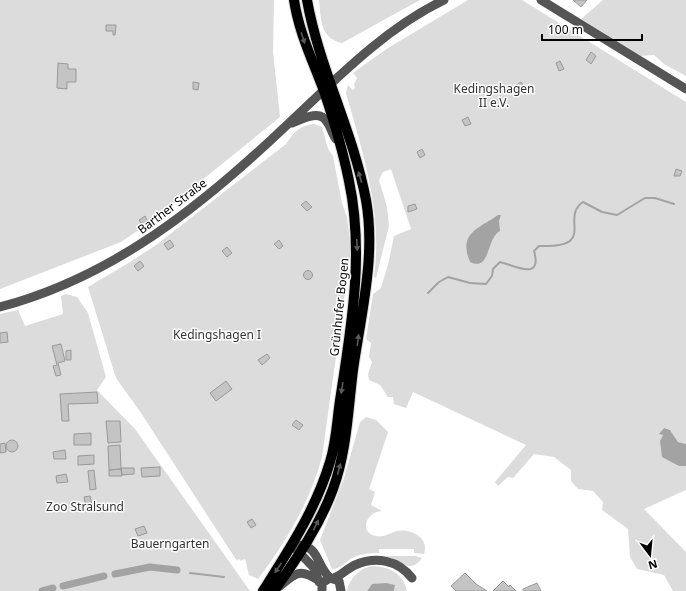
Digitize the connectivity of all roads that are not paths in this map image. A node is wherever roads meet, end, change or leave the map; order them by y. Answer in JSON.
{"nodes":[{"id":1,"x":294,"y":0,"type":"edge"},
{"id":2,"x":307,"y":0,"type":"edge"},
{"id":3,"x":444,"y":0,"type":"edge"},
{"id":4,"x":542,"y":0,"type":"edge"},
{"id":5,"x":332,"y":83,"type":"junction"},
{"id":6,"x":686,"y":89,"type":"edge"},
{"id":7,"x":324,"y":90,"type":"junction"},
{"id":8,"x":289,"y":124,"type":"junction"},
{"id":9,"x":340,"y":144,"type":"junction"},
{"id":10,"x":0,"y":307,"type":"edge"},
{"id":11,"x":293,"y":544,"type":"junction"},
{"id":12,"x":303,"y":550,"type":"junction"},
{"id":13,"x":360,"y":564,"type":"junction"},
{"id":14,"x":332,"y":578,"type":"junction"},
{"id":15,"x":412,"y":578,"type":"dead end"},
{"id":16,"x":320,"y":586,"type":"edge"},
{"id":17,"x":341,"y":589,"type":"edge"},
{"id":18,"x":263,"y":591,"type":"edge"},
{"id":19,"x":274,"y":591,"type":"edge"}],
"edges":[{"from":1,"to":7,"type":"main road","name":"Grünhufer Bogen","one_way":true},
{"from":2,"to":5,"type":"main road","name":"Grünhufer Bogen"},
{"from":3,"to":5,"type":"street","name":"Barther Straße"},
{"from":4,"to":6,"type":"street"},
{"from":5,"to":7,"type":"street","name":"Barther Straße"},
{"from":12,"to":5,"type":"main road","name":"Grünhufer Bogen","one_way":true},
{"from":7,"to":8,"type":"street","name":"Barther Straße"},
{"from":7,"to":9,"type":"main road","name":"Grünhufer Bogen"},
{"from":8,"to":9,"type":"street"},
{"from":8,"to":10,"type":"street","name":"Barther Straße"},
{"from":9,"to":11,"type":"main road","name":"Grünhufer Bogen","one_way":true},
{"from":11,"to":12,"type":"street"},
{"from":11,"to":18,"type":"main road","name":"Grünhufer Bogen","one_way":true},
{"from":12,"to":14,"type":"street"},
{"from":12,"to":16,"type":"street"},
{"from":12,"to":19,"type":"main road","name":"Grünhufer Bogen"},
{"from":13,"to":14,"type":"street"},
{"from":13,"to":15,"type":"street"},
{"from":13,"to":17,"type":"street"},
{"from":14,"to":16,"type":"street"},
{"from":14,"to":17,"type":"street"},
{"from":16,"to":19,"type":"street","name":"Grünhufer Bogen"}]}
